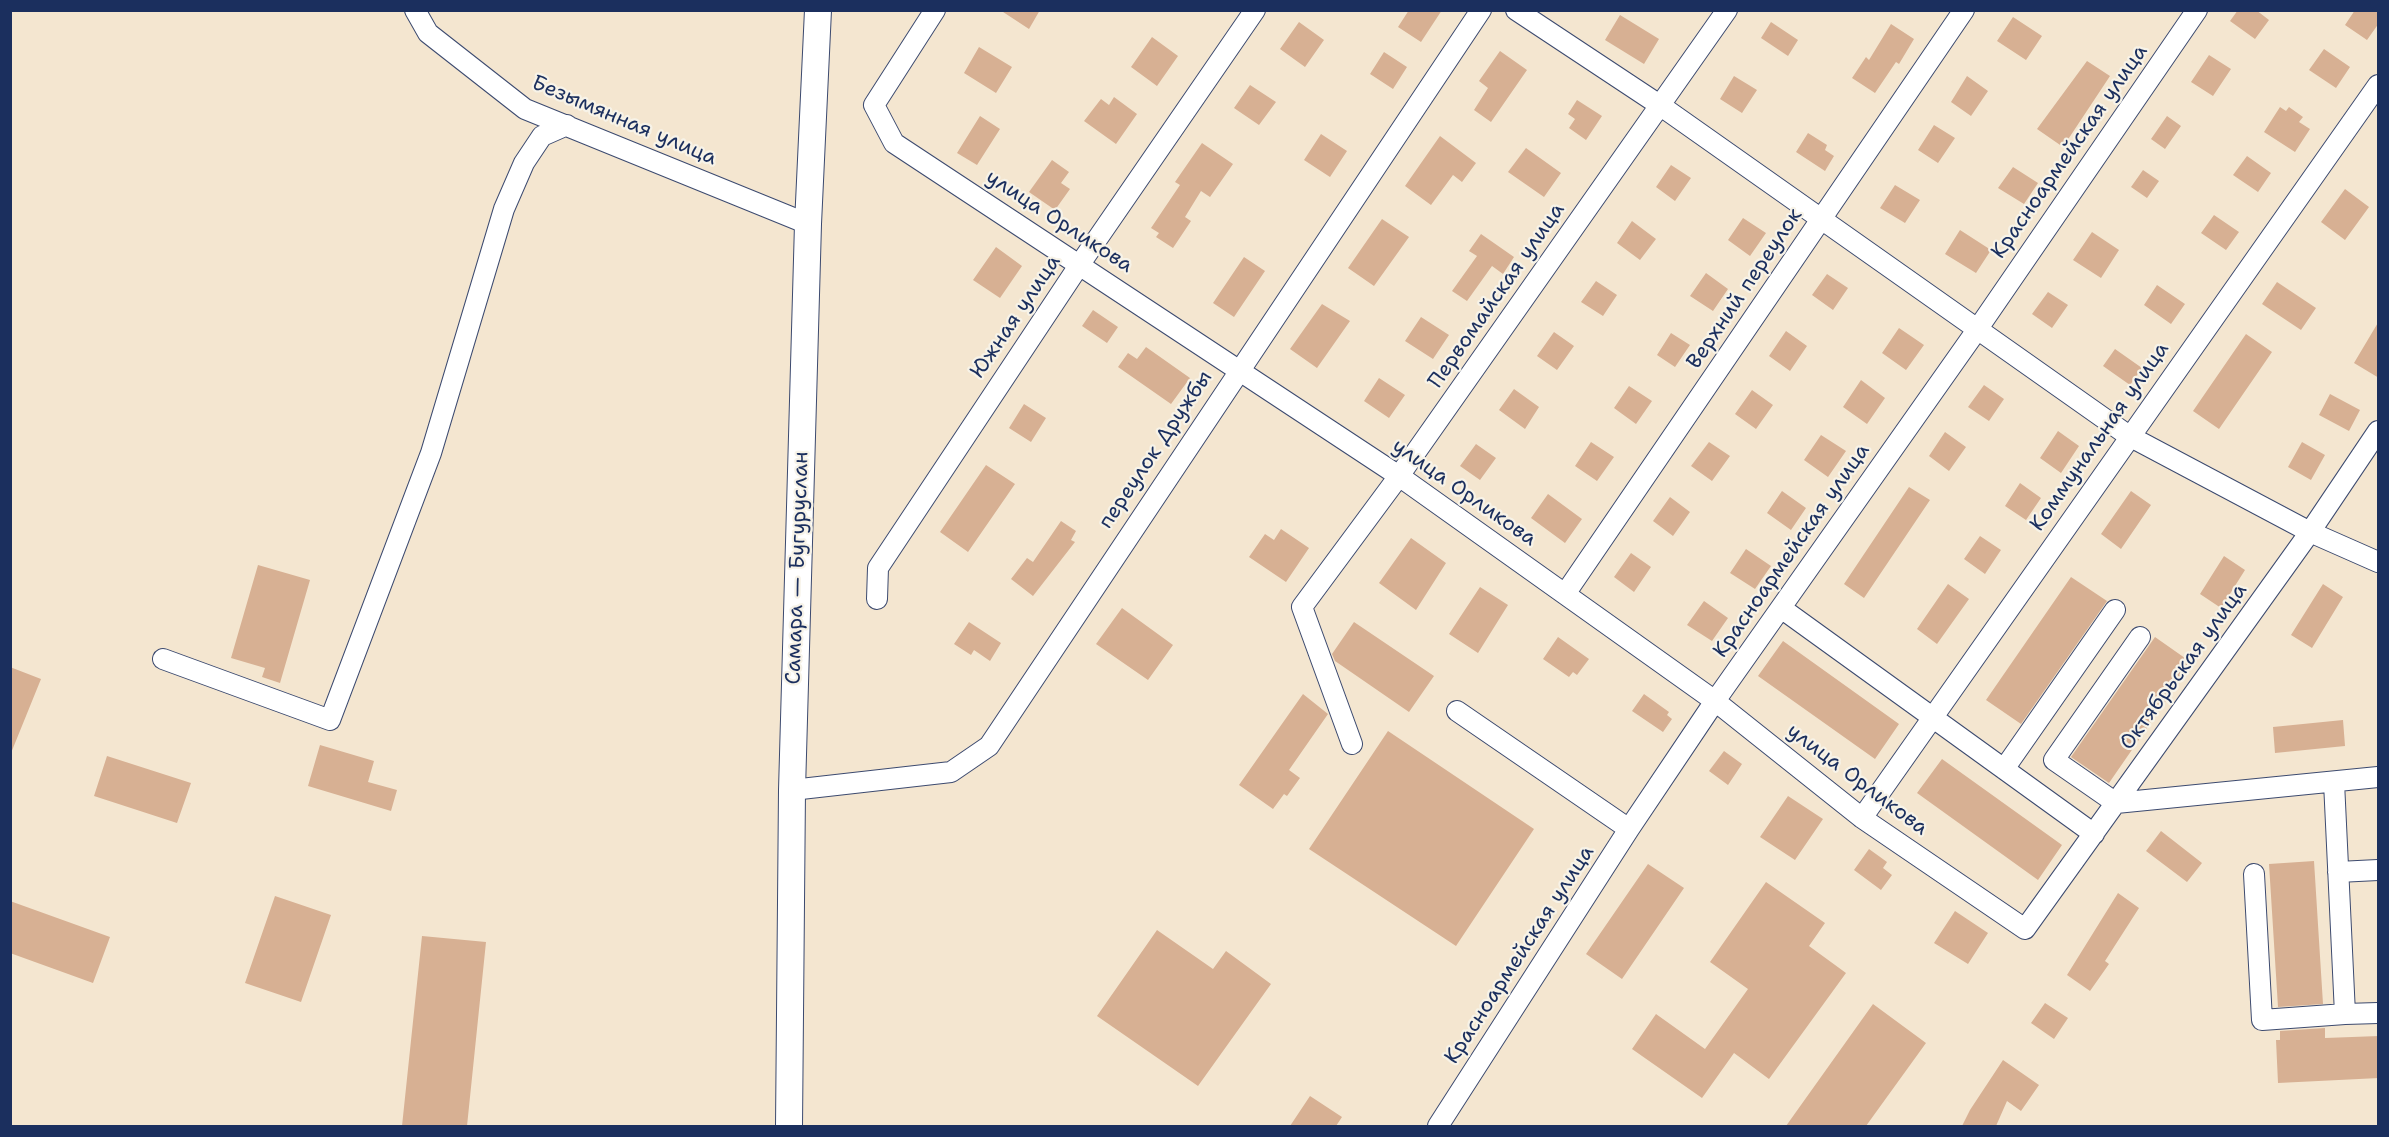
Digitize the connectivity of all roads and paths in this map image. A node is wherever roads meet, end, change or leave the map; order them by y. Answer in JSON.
{"nodes":[{"id":1,"x":415,"y":10,"type":"edge"},
{"id":2,"x":818,"y":10,"type":"edge"},
{"id":3,"x":935,"y":10,"type":"edge"},
{"id":4,"x":1255,"y":10,"type":"edge"},
{"id":5,"x":1481,"y":10,"type":"edge"},
{"id":6,"x":1516,"y":10,"type":"edge"},
{"id":7,"x":1727,"y":10,"type":"edge"},
{"id":8,"x":1964,"y":10,"type":"edge"},
{"id":9,"x":2197,"y":10,"type":"edge"},
{"id":10,"x":2379,"y":85,"type":"edge"},
{"id":11,"x":1661,"y":106,"type":"junction"},
{"id":12,"x":567,"y":125,"type":"junction"},
{"id":13,"x":1821,"y":219,"type":"junction"},
{"id":14,"x":808,"y":224,"type":"junction"},
{"id":15,"x":1080,"y":264,"type":"junction"},
{"id":16,"x":1979,"y":327,"type":"junction"},
{"id":17,"x":1239,"y":369,"type":"junction"},
{"id":18,"x":2379,"y":431,"type":"edge"},
{"id":19,"x":2130,"y":436,"type":"junction"},
{"id":20,"x":1399,"y":477,"type":"junction"},
{"id":21,"x":2310,"y":532,"type":"junction"},
{"id":22,"x":2379,"y":562,"type":"edge"},
{"id":23,"x":1565,"y":594,"type":"junction"},
{"id":24,"x":877,"y":599,"type":"dead end"},
{"id":25,"x":1781,"y":608,"type":"junction"},
{"id":26,"x":2115,"y":610,"type":"dead end"},
{"id":27,"x":2140,"y":637,"type":"dead end"},
{"id":28,"x":163,"y":660,"type":"dead end"},
{"id":29,"x":1715,"y":701,"type":"junction"},
{"id":30,"x":1457,"y":711,"type":"dead end"},
{"id":31,"x":1932,"y":717,"type":"junction"},
{"id":32,"x":1352,"y":744,"type":"dead end"},
{"id":33,"x":2004,"y":769,"type":"junction"},
{"id":34,"x":2379,"y":777,"type":"edge"},
{"id":35,"x":2334,"y":782,"type":"junction"},
{"id":36,"x":792,"y":790,"type":"junction"},
{"id":37,"x":2116,"y":803,"type":"junction"},
{"id":38,"x":1862,"y":818,"type":"junction"},
{"id":39,"x":1629,"y":829,"type":"junction"},
{"id":40,"x":2094,"y":834,"type":"junction"},
{"id":41,"x":2379,"y":870,"type":"edge"},
{"id":42,"x":2338,"y":872,"type":"junction"},
{"id":43,"x":2254,"y":874,"type":"dead end"},
{"id":44,"x":2025,"y":929,"type":"joint"},
{"id":45,"x":2379,"y":1013,"type":"edge"},
{"id":46,"x":2345,"y":1014,"type":"junction"},
{"id":47,"x":789,"y":1126,"type":"edge"},
{"id":48,"x":1438,"y":1126,"type":"edge"}],
"edges":[{"from":1,"to":12,"type":"street","name":"Безымянная улица"},
{"from":2,"to":14,"type":"main road","name":"Самара — Бугуруслан"},
{"from":3,"to":15,"type":"street","name":"улица Орликова"},
{"from":4,"to":15,"type":"street","name":"Южная улица"},
{"from":5,"to":17,"type":"street","name":"переулок Дружбы"},
{"from":6,"to":11,"type":"street"},
{"from":7,"to":11,"type":"street","name":"Первомайская улица"},
{"from":8,"to":13,"type":"street","name":"Верхний переулок"},
{"from":9,"to":16,"type":"street","name":"Красноармейская улица"},
{"from":10,"to":19,"type":"street","name":"Коммунальная улица"},
{"from":11,"to":13,"type":"street"},
{"from":11,"to":20,"type":"street","name":"Первомайская улица"},
{"from":12,"to":14,"type":"street","name":"Безымянная улица"},
{"from":12,"to":28,"type":"street"},
{"from":13,"to":16,"type":"street"},
{"from":13,"to":23,"type":"street","name":"Верхний переулок"},
{"from":14,"to":36,"type":"main road","name":"Самара — Бугуруслан"},
{"from":15,"to":17,"type":"street","name":"улица Орликова"},
{"from":15,"to":24,"type":"street","name":"Южная улица"},
{"from":16,"to":19,"type":"street"},
{"from":16,"to":25,"type":"street","name":"Красноармейская улица"},
{"from":17,"to":20,"type":"street","name":"улица Орликова"},
{"from":17,"to":36,"type":"street","name":"переулок Дружбы"},
{"from":18,"to":21,"type":"street","name":"Октябрьская улица"},
{"from":19,"to":21,"type":"street"},
{"from":19,"to":31,"type":"street","name":"Коммунальная улица"},
{"from":20,"to":23,"type":"street","name":"улица Орликова"},
{"from":20,"to":32,"type":"street","name":"Первомайская улица"},
{"from":21,"to":22,"type":"street"},
{"from":21,"to":37,"type":"street","name":"Октябрьская улица"},
{"from":23,"to":29,"type":"street","name":"улица Орликова"},
{"from":25,"to":29,"type":"street","name":"Красноармейская улица"},
{"from":25,"to":31,"type":"street"},
{"from":26,"to":33,"type":"street"},
{"from":27,"to":37,"type":"street"},
{"from":29,"to":38,"type":"street","name":"улица Орликова"},
{"from":29,"to":39,"type":"street","name":"Красноармейская улица"},
{"from":30,"to":39,"type":"street"},
{"from":31,"to":33,"type":"street"},
{"from":31,"to":38,"type":"street","name":"Коммунальная улица"},
{"from":33,"to":40,"type":"street"},
{"from":34,"to":35,"type":"street"},
{"from":35,"to":37,"type":"street"},
{"from":35,"to":42,"type":"street"},
{"from":36,"to":47,"type":"main road","name":"Самара — Бугуруслан"},
{"from":37,"to":40,"type":"street","name":"Октябрьская улица"},
{"from":38,"to":44,"type":"street","name":"улица Орликова"},
{"from":39,"to":48,"type":"street","name":"Красноармейская улица"},
{"from":40,"to":44,"type":"street","name":"Октябрьская улица"},
{"from":41,"to":42,"type":"street"},
{"from":42,"to":46,"type":"street"},
{"from":43,"to":46,"type":"street"},
{"from":45,"to":46,"type":"street"}]}
